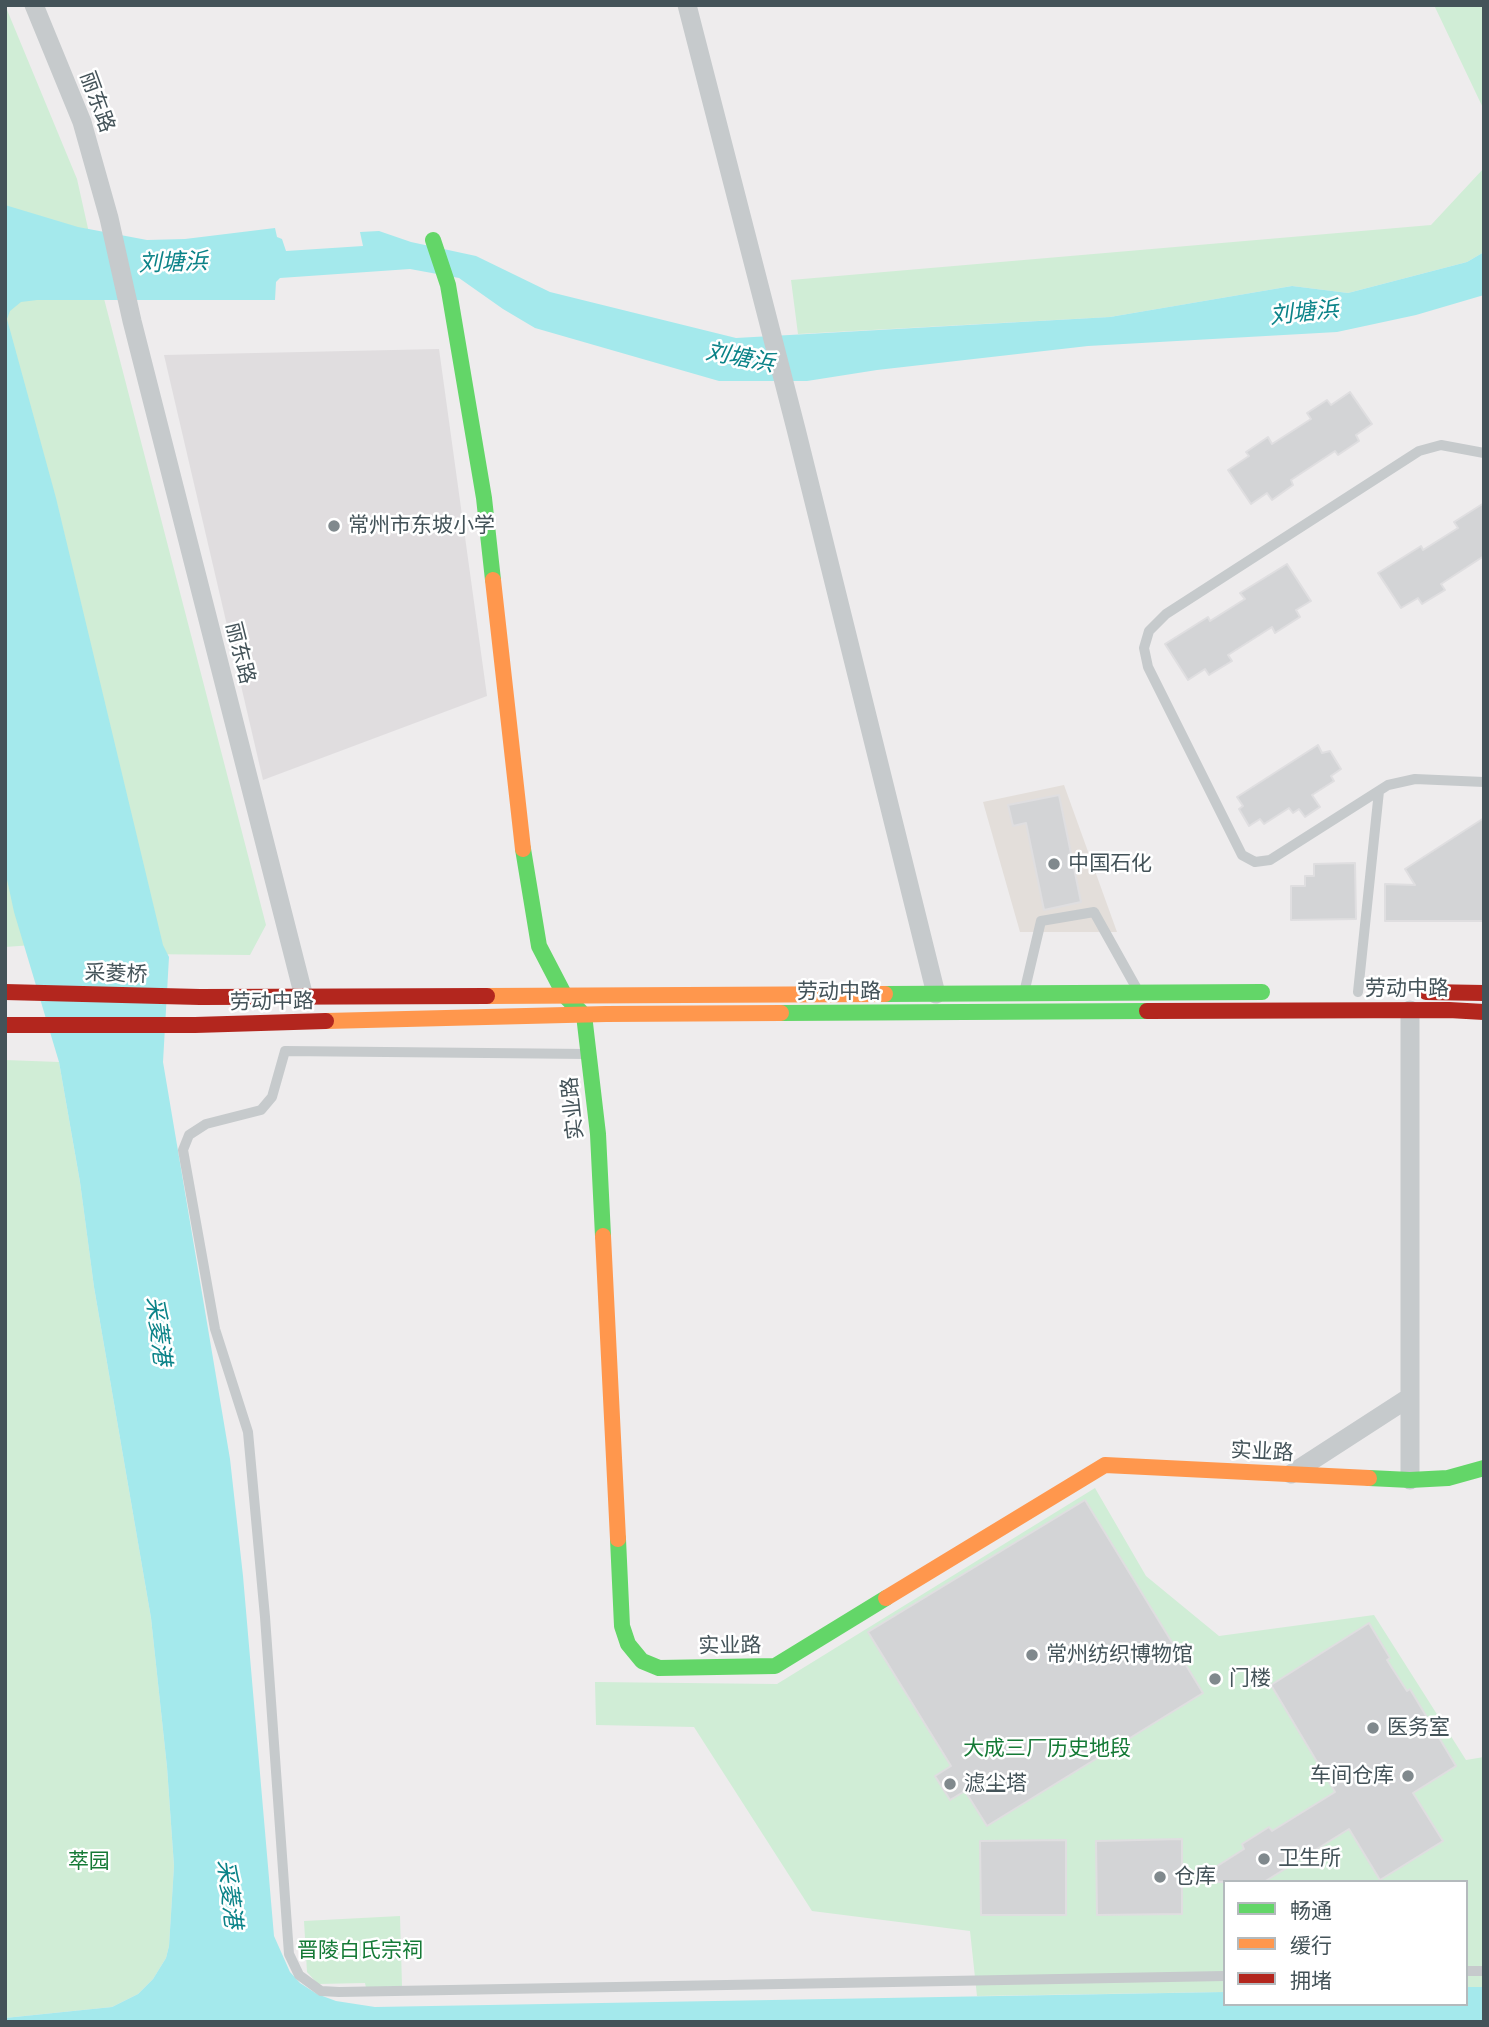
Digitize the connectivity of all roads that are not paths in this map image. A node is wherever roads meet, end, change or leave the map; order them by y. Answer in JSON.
{"nodes":[{"id":1,"x":34,"y":5,"type":"edge"},
{"id":2,"x":687,"y":5,"type":"edge"},
{"id":3,"x":433,"y":240,"type":"dead end"},
{"id":4,"x":1484,"y":453,"type":"edge"},
{"id":5,"x":1484,"y":782,"type":"edge"},
{"id":6,"x":1379,"y":791,"type":"junction"},
{"id":7,"x":5,"y":992,"type":"edge"},
{"id":8,"x":1276,"y":992,"type":"dead end"},
{"id":9,"x":1358,"y":992,"type":"dead end"},
{"id":10,"x":1024,"y":993,"type":"junction"},
{"id":11,"x":1139,"y":993,"type":"junction"},
{"id":12,"x":1484,"y":993,"type":"edge"},
{"id":13,"x":936,"y":994,"type":"junction"},
{"id":14,"x":565,"y":996,"type":"junction"},
{"id":15,"x":200,"y":997,"type":"joint"},
{"id":16,"x":304,"y":997,"type":"junction"},
{"id":17,"x":1410,"y":1001,"type":"junction"},
{"id":18,"x":1484,"y":1012,"type":"edge"},
{"id":19,"x":584,"y":1015,"type":"junction"},
{"id":20,"x":5,"y":1025,"type":"edge"},
{"id":21,"x":588,"y":1054,"type":"junction"},
{"id":22,"x":1410,"y":1398,"type":"junction"},
{"id":23,"x":1484,"y":1468,"type":"edge"},
{"id":24,"x":1291,"y":1474,"type":"junction"},
{"id":25,"x":1410,"y":1480,"type":"junction"},
{"id":26,"x":1223,"y":1976,"type":"edge"}],
"edges":[{"from":1,"to":16,"type":"street","name":"丽东路"},
{"from":2,"to":13,"type":"street"},
{"from":3,"to":14,"type":"main road"},
{"from":4,"to":6,"type":"lane"},
{"from":5,"to":6,"type":"lane"},
{"from":6,"to":9,"type":"lane"},
{"from":7,"to":15,"type":"main road","name":"采菱桥"},
{"from":8,"to":11,"type":"main road","name":"劳动中路"},
{"from":10,"to":11,"type":"main road","name":"劳动中路"},
{"from":10,"to":11,"type":"lane"},
{"from":10,"to":13,"type":"main road","name":"劳动中路"},
{"from":12,"to":17,"type":"main road","name":"劳动中路"},
{"from":13,"to":14,"type":"main road","name":"劳动中路"},
{"from":14,"to":16,"type":"main road","name":"劳动中路"},
{"from":14,"to":19,"type":"main road"},
{"from":15,"to":16,"type":"main road","name":"劳动中路"},
{"from":17,"to":18,"type":"main road","name":"劳动中路"},
{"from":17,"to":19,"type":"main road","name":"劳动中路"},
{"from":17,"to":22,"type":"street"},
{"from":19,"to":20,"type":"main road","name":"劳动中路"},
{"from":19,"to":21,"type":"main road","name":"实业路"},
{"from":21,"to":24,"type":"main road","name":"实业路"},
{"from":21,"to":26,"type":"lane"},
{"from":22,"to":24,"type":"street"},
{"from":22,"to":25,"type":"street"},
{"from":23,"to":25,"type":"main road","name":"实业路"},
{"from":24,"to":25,"type":"main road","name":"实业路"}]}
